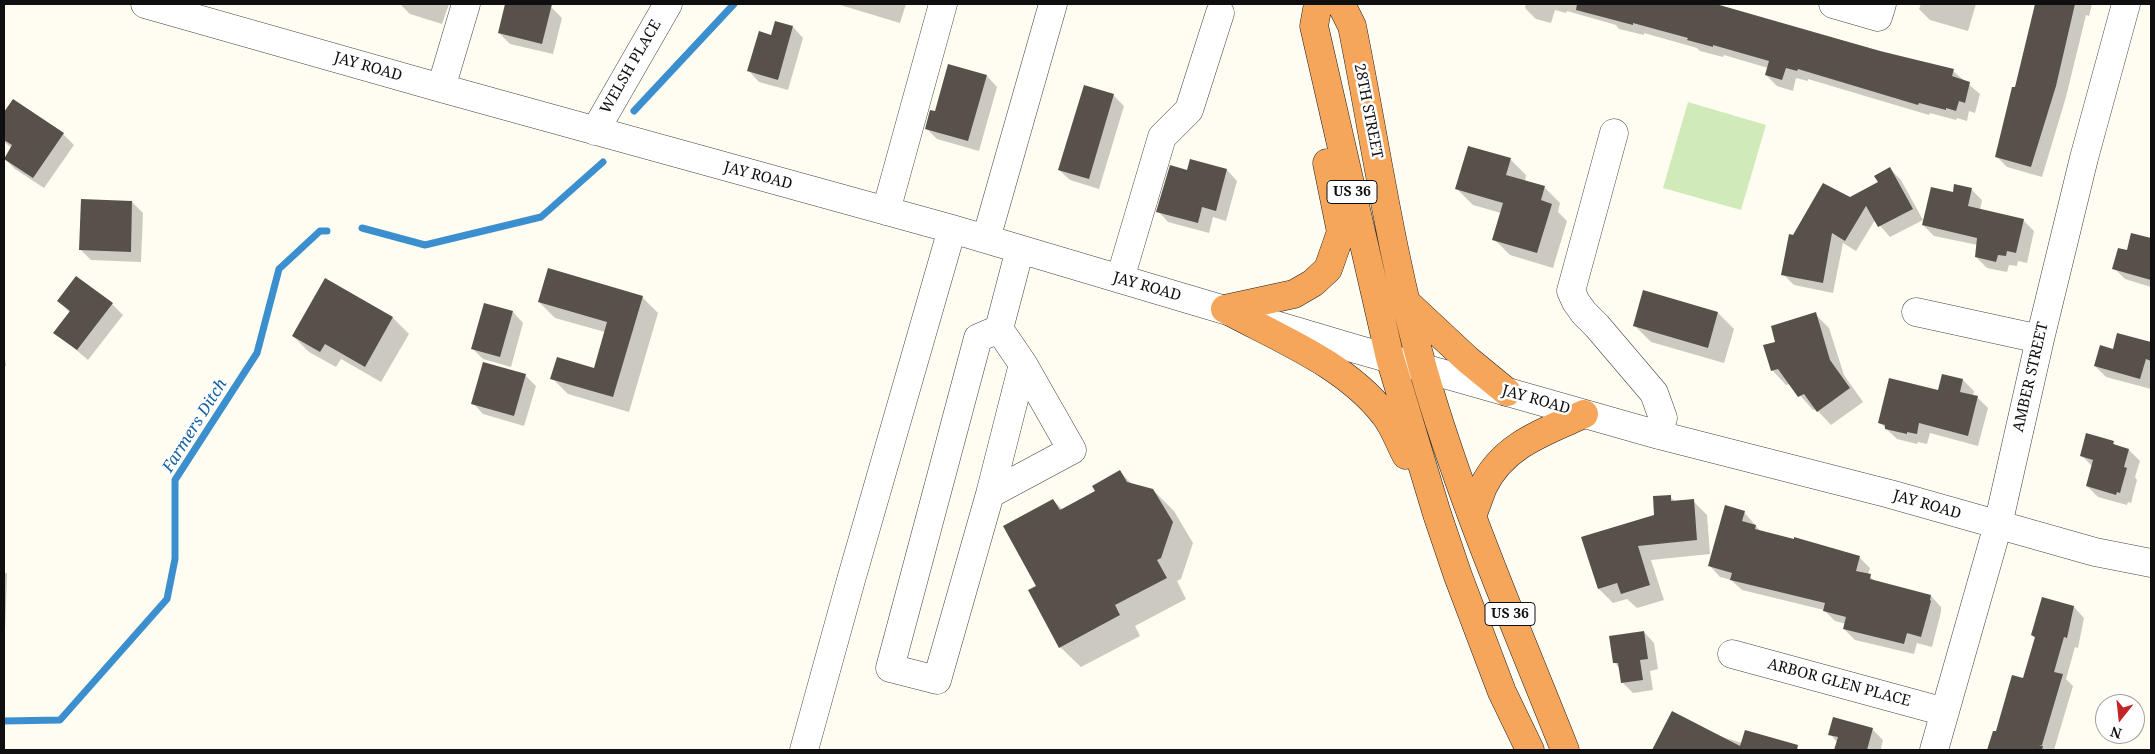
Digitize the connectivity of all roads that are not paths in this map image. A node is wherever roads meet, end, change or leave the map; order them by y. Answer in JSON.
{"nodes":[{"id":1,"x":145,"y":4,"type":"edge"},
{"id":2,"x":466,"y":4,"type":"edge"},
{"id":3,"x":668,"y":4,"type":"edge"},
{"id":4,"x":942,"y":4,"type":"edge"},
{"id":5,"x":1053,"y":4,"type":"edge"},
{"id":6,"x":1341,"y":4,"type":"edge"},
{"id":7,"x":1833,"y":4,"type":"edge"},
{"id":8,"x":1882,"y":4,"type":"edge"},
{"id":9,"x":2126,"y":4,"type":"edge"},
{"id":10,"x":1220,"y":13,"type":"dead end"},
{"id":11,"x":1316,"y":15,"type":"edge"},
{"id":12,"x":441,"y":88,"type":"junction"},
{"id":13,"x":595,"y":131,"type":"junction"},
{"id":14,"x":1614,"y":133,"type":"dead end"},
{"id":15,"x":886,"y":211,"type":"junction"},
{"id":16,"x":952,"y":229,"type":"junction"},
{"id":17,"x":986,"y":239,"type":"junction"},
{"id":18,"x":1020,"y":249,"type":"junction"},
{"id":19,"x":1120,"y":279,"type":"junction"},
{"id":20,"x":1407,"y":303,"type":"junction"},
{"id":21,"x":1225,"y":309,"type":"junction"},
{"id":22,"x":1916,"y":312,"type":"dead end"},
{"id":23,"x":999,"y":329,"type":"junction"},
{"id":24,"x":2040,"y":339,"type":"junction"},
{"id":25,"x":1390,"y":358,"type":"junction"},
{"id":26,"x":1023,"y":364,"type":"junction"},
{"id":27,"x":1422,"y":367,"type":"junction"},
{"id":28,"x":1507,"y":392,"type":"junction"},
{"id":29,"x":1584,"y":414,"type":"junction"},
{"id":30,"x":1659,"y":435,"type":"junction"},
{"id":31,"x":990,"y":494,"type":"junction"},
{"id":32,"x":1437,"y":514,"type":"junction"},
{"id":33,"x":1472,"y":516,"type":"junction"},
{"id":34,"x":1998,"y":525,"type":"junction"},
{"id":35,"x":2151,"y":563,"type":"edge"},
{"id":36,"x":1732,"y":654,"type":"dead end"},
{"id":37,"x":1946,"y":712,"type":"junction"},
{"id":38,"x":804,"y":750,"type":"edge"},
{"id":39,"x":1530,"y":750,"type":"edge"},
{"id":40,"x":1565,"y":750,"type":"edge"},
{"id":41,"x":1934,"y":750,"type":"edge"}],
"edges":[{"from":1,"to":12,"type":"street","name":"JAY ROAD"},
{"from":2,"to":12,"type":"street"},
{"from":3,"to":13,"type":"street","name":"WELSH PLACE"},
{"from":4,"to":15,"type":"street"},
{"from":5,"to":17,"type":"street"},
{"from":6,"to":20,"type":"highway","name":"28TH STREET","number":"US 36"},
{"from":7,"to":8,"type":"street"},
{"from":9,"to":24,"type":"street","name":"AMBER STREET"},
{"from":10,"to":19,"type":"street"},
{"from":11,"to":21,"type":"highway"},
{"from":11,"to":25,"type":"highway","number":"US 36"},
{"from":12,"to":13,"type":"street","name":"JAY ROAD"},
{"from":13,"to":15,"type":"street","name":"JAY ROAD"},
{"from":14,"to":30,"type":"street"},
{"from":15,"to":16,"type":"street","name":"JAY ROAD"},
{"from":16,"to":17,"type":"street","name":"JAY ROAD"},
{"from":16,"to":38,"type":"street"},
{"from":17,"to":18,"type":"street","name":"JAY ROAD"},
{"from":18,"to":19,"type":"street","name":"JAY ROAD"},
{"from":18,"to":23,"type":"street"},
{"from":19,"to":21,"type":"street","name":"JAY ROAD"},
{"from":20,"to":27,"type":"highway","name":"28TH STREET","number":"US 36"},
{"from":20,"to":28,"type":"highway"},
{"from":21,"to":25,"type":"street","name":"JAY ROAD"},
{"from":21,"to":32,"type":"highway"},
{"from":22,"to":24,"type":"street"},
{"from":23,"to":26,"type":"street"},
{"from":23,"to":31,"type":"street"},
{"from":24,"to":34,"type":"street","name":"AMBER STREET"},
{"from":25,"to":27,"type":"street","name":"JAY ROAD"},
{"from":25,"to":32,"type":"highway","number":"US 36"},
{"from":26,"to":31,"type":"street"},
{"from":26,"to":31,"type":"street"},
{"from":27,"to":28,"type":"street","name":"JAY ROAD"},
{"from":27,"to":33,"type":"highway","number":"US 36"},
{"from":28,"to":29,"type":"street","name":"JAY ROAD"},
{"from":29,"to":30,"type":"street","name":"JAY ROAD"},
{"from":29,"to":33,"type":"highway"},
{"from":30,"to":34,"type":"street","name":"JAY ROAD"},
{"from":32,"to":39,"type":"highway","number":"US 36"},
{"from":33,"to":40,"type":"highway","number":"US 36"},
{"from":34,"to":35,"type":"street","name":"JAY ROAD"},
{"from":34,"to":37,"type":"street","name":"AMBER STREET"},
{"from":36,"to":37,"type":"street","name":"ARBOR GLEN PLACE"},
{"from":37,"to":41,"type":"street","name":"AMBER STREET"}]}
